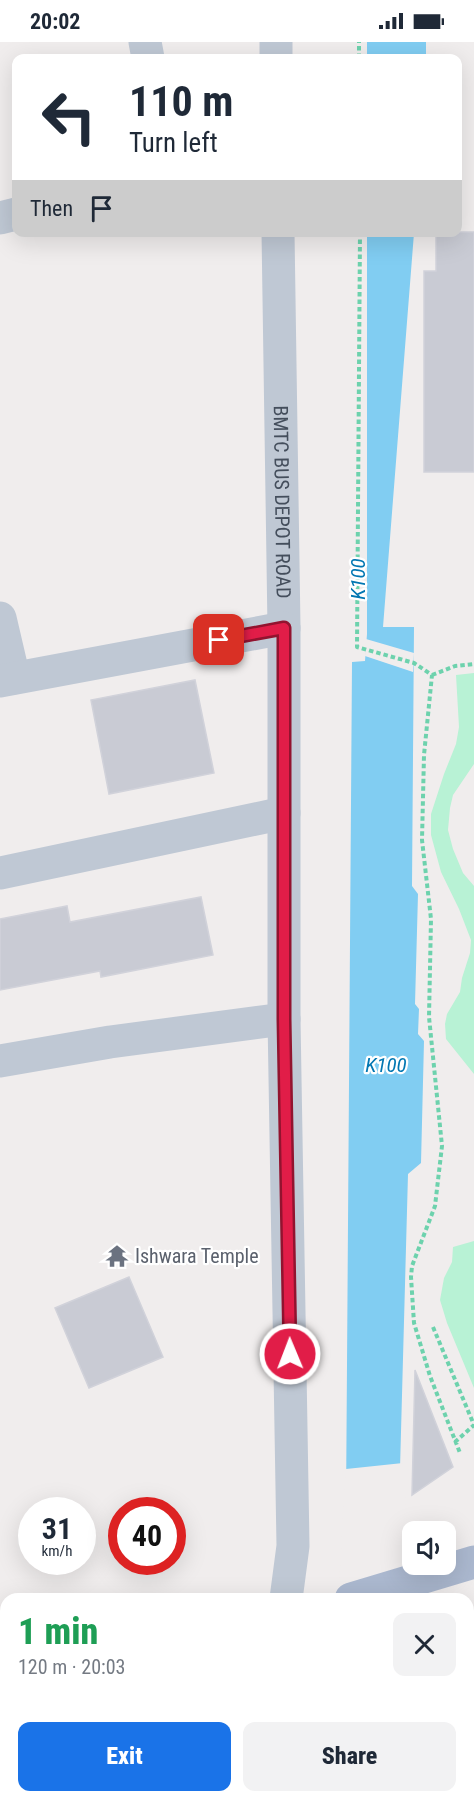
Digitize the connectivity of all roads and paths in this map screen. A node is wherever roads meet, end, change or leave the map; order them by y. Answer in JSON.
{"nodes":[{"id":1,"x":279,"y":237,"type":"edge"},
{"id":2,"x":360,"y":237,"type":"edge"},
{"id":3,"x":0,"y":618,"type":"edge"},
{"id":4,"x":284,"y":628,"type":"junction"},
{"id":5,"x":474,"y":664,"type":"edge"},
{"id":6,"x":432,"y":675,"type":"junction"},
{"id":7,"x":7,"y":679,"type":"edge"},
{"id":8,"x":284,"y":813,"type":"junction"},
{"id":9,"x":0,"y":873,"type":"edge"},
{"id":10,"x":284,"y":1019,"type":"junction"},
{"id":11,"x":0,"y":1061,"type":"edge"},
{"id":12,"x":433,"y":1327,"type":"dead end"},
{"id":13,"x":455,"y":1442,"type":"junction"},
{"id":14,"x":460,"y":1453,"type":"dead end"},
{"id":15,"x":474,"y":1562,"type":"edge"},
{"id":16,"x":287,"y":1593,"type":"edge"},
{"id":17,"x":371,"y":1593,"type":"edge"}],
"edges":[{"from":1,"to":4,"type":"street","name":"BMTC BUS DEPOT ROAD"},
{"from":2,"to":6,"type":"path"},
{"from":3,"to":7,"type":"street"},
{"from":4,"to":7,"type":"street"},
{"from":4,"to":8,"type":"street","name":"BMTC BUS DEPOT ROAD"},
{"from":5,"to":6,"type":"path"},
{"from":6,"to":13,"type":"path"},
{"from":8,"to":9,"type":"street"},
{"from":8,"to":10,"type":"street","name":"BMTC BUS DEPOT ROAD"},
{"from":10,"to":11,"type":"street"},
{"from":10,"to":16,"type":"street","name":"BMTC BUS DEPOT ROAD"},
{"from":12,"to":13,"type":"path"},
{"from":13,"to":14,"type":"path"},
{"from":15,"to":17,"type":"main road"}]}
